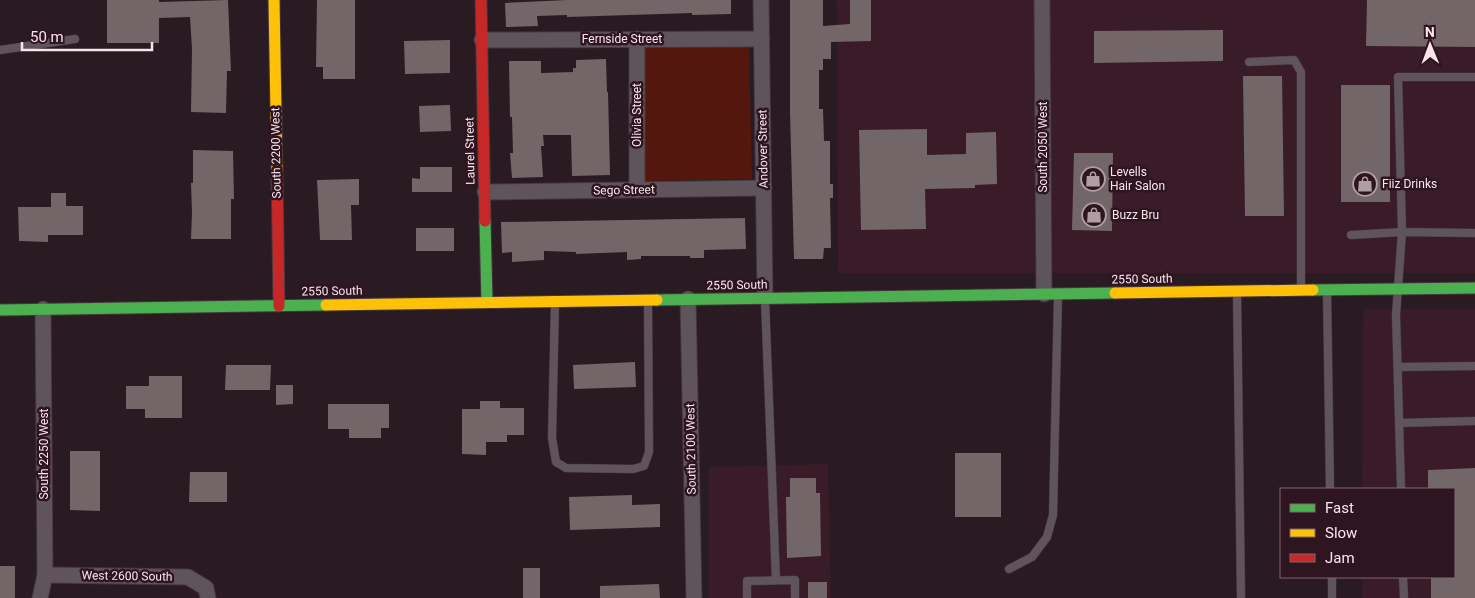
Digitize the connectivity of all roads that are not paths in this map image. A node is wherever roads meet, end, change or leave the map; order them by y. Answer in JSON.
{"nodes":[{"id":1,"x":274,"y":0,"type":"edge"},
{"id":2,"x":481,"y":0,"type":"edge"},
{"id":3,"x":761,"y":0,"type":"edge"},
{"id":4,"x":1042,"y":0,"type":"edge"},
{"id":5,"x":75,"y":39,"type":"dead end"},
{"id":6,"x":637,"y":39,"type":"junction"},
{"id":7,"x":762,"y":39,"type":"junction"},
{"id":8,"x":482,"y":40,"type":"junction"},
{"id":9,"x":0,"y":50,"type":"edge"},
{"id":10,"x":1249,"y":62,"type":"dead end"},
{"id":11,"x":1475,"y":76,"type":"edge"},
{"id":12,"x":764,"y":188,"type":"junction"},
{"id":13,"x":637,"y":190,"type":"junction"},
{"id":14,"x":485,"y":192,"type":"junction"},
{"id":15,"x":1402,"y":232,"type":"junction"},
{"id":16,"x":1475,"y":232,"type":"edge"},
{"id":17,"x":1351,"y":235,"type":"dead end"},
{"id":18,"x":1399,"y":288,"type":"junction"},
{"id":19,"x":1475,"y":288,"type":"edge"},
{"id":20,"x":1327,"y":289,"type":"junction"},
{"id":21,"x":1301,"y":290,"type":"junction"},
{"id":22,"x":1237,"y":291,"type":"junction"},
{"id":23,"x":1051,"y":294,"type":"junction"},
{"id":24,"x":765,"y":298,"type":"junction"},
{"id":25,"x":688,"y":299,"type":"junction"},
{"id":26,"x":648,"y":300,"type":"junction"},
{"id":27,"x":487,"y":302,"type":"junction"},
{"id":28,"x":555,"y":302,"type":"junction"},
{"id":29,"x":279,"y":306,"type":"junction"},
{"id":30,"x":43,"y":309,"type":"junction"},
{"id":31,"x":0,"y":310,"type":"edge"},
{"id":32,"x":1475,"y":366,"type":"edge"},
{"id":33,"x":1398,"y":367,"type":"junction"},
{"id":34,"x":1475,"y":421,"type":"edge"},
{"id":35,"x":1399,"y":422,"type":"junction"},
{"id":36,"x":1330,"y":488,"type":"edge"},
{"id":37,"x":1401,"y":488,"type":"edge"},
{"id":38,"x":1009,"y":569,"type":"dead end"},
{"id":39,"x":44,"y":574,"type":"junction"},
{"id":40,"x":1332,"y":578,"type":"edge"},
{"id":41,"x":1403,"y":578,"type":"edge"},
{"id":42,"x":776,"y":580,"type":"junction"},
{"id":43,"x":207,"y":593,"type":"edge"},
{"id":44,"x":40,"y":598,"type":"edge"},
{"id":45,"x":694,"y":598,"type":"edge"},
{"id":46,"x":747,"y":598,"type":"edge"},
{"id":47,"x":795,"y":598,"type":"edge"},
{"id":48,"x":1241,"y":598,"type":"edge"},
{"id":49,"x":1332,"y":598,"type":"edge"},
{"id":50,"x":1404,"y":598,"type":"edge"}],
"edges":[{"from":1,"to":29,"type":"street","name":"South 2200 West"},
{"from":2,"to":8,"type":"street","name":"Laurel Street"},
{"from":3,"to":7,"type":"street","name":"Andover Street"},
{"from":4,"to":23,"type":"street","name":"South 2050 West"},
{"from":5,"to":9,"type":"lane"},
{"from":6,"to":7,"type":"street","name":"Fernside Street"},
{"from":6,"to":8,"type":"street","name":"Fernside Street"},
{"from":6,"to":13,"type":"street","name":"Olivia Street"},
{"from":7,"to":12,"type":"street","name":"Andover Street"},
{"from":8,"to":14,"type":"street","name":"Laurel Street"},
{"from":10,"to":21,"type":"lane"},
{"from":11,"to":15,"type":"lane"},
{"from":12,"to":13,"type":"street","name":"Sego Street"},
{"from":12,"to":24,"type":"street","name":"Andover Street"},
{"from":13,"to":14,"type":"street","name":"Sego Street"},
{"from":14,"to":27,"type":"street","name":"Laurel Street"},
{"from":15,"to":16,"type":"lane"},
{"from":15,"to":17,"type":"lane"},
{"from":15,"to":18,"type":"lane"},
{"from":18,"to":19,"type":"street","name":"2550 South"},
{"from":18,"to":20,"type":"street","name":"2550 South"},
{"from":18,"to":33,"type":"lane"},
{"from":20,"to":21,"type":"street","name":"2550 South"},
{"from":20,"to":36,"type":"lane"},
{"from":21,"to":22,"type":"street","name":"2550 South"},
{"from":22,"to":23,"type":"street","name":"2550 South"},
{"from":22,"to":48,"type":"lane"},
{"from":23,"to":24,"type":"street","name":"2550 South"},
{"from":23,"to":38,"type":"lane"},
{"from":24,"to":25,"type":"street","name":"2550 South"},
{"from":24,"to":42,"type":"lane"},
{"from":25,"to":26,"type":"street","name":"2550 South"},
{"from":25,"to":45,"type":"street","name":"South 2100 West"},
{"from":26,"to":28,"type":"street","name":"2550 South"},
{"from":26,"to":28,"type":"lane"},
{"from":27,"to":28,"type":"street","name":"2550 South"},
{"from":27,"to":29,"type":"street","name":"2550 South"},
{"from":29,"to":30,"type":"street","name":"2550 South"},
{"from":30,"to":31,"type":"street","name":"2550 South"},
{"from":30,"to":39,"type":"street","name":"South 2250 West"},
{"from":32,"to":33,"type":"lane"},
{"from":33,"to":35,"type":"lane"},
{"from":34,"to":35,"type":"lane"},
{"from":35,"to":37,"type":"lane"},
{"from":39,"to":43,"type":"street","name":"West 2600 South"},
{"from":39,"to":44,"type":"street","name":"South 2250 West"},
{"from":40,"to":49,"type":"lane"},
{"from":41,"to":50,"type":"lane"},
{"from":42,"to":46,"type":"lane"},
{"from":42,"to":47,"type":"lane"}]}
